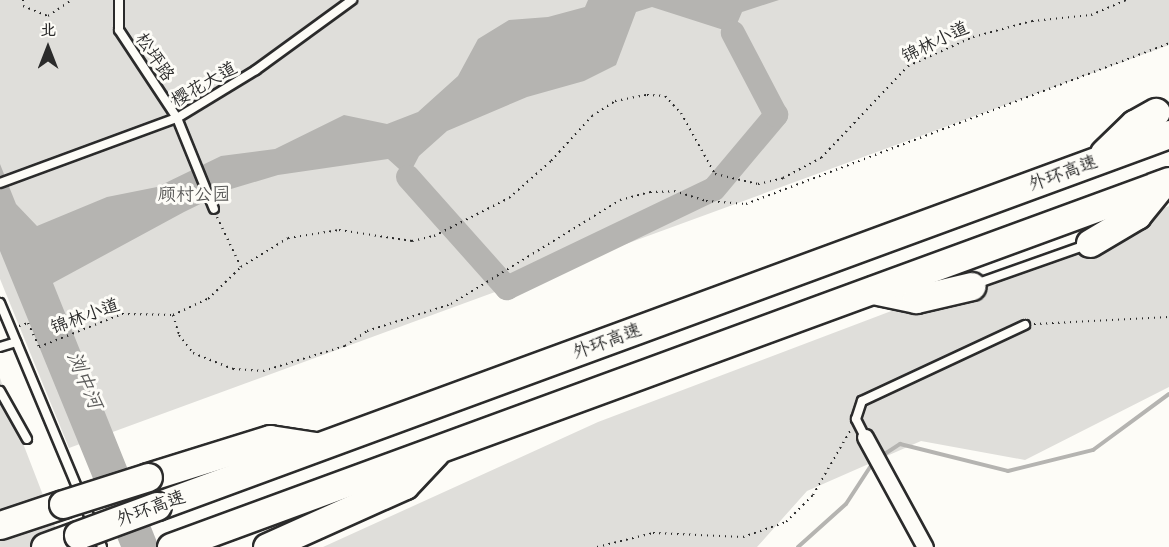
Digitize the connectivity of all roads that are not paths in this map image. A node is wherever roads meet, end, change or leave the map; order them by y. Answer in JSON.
{"nodes":[{"id":1,"x":119,"y":0,"type":"edge"},
{"id":2,"x":352,"y":0,"type":"edge"},
{"id":3,"x":177,"y":118,"type":"junction"},
{"id":4,"x":1163,"y":118,"type":"edge"},
{"id":5,"x":1166,"y":182,"type":"edge"},
{"id":6,"x":0,"y":183,"type":"edge"},
{"id":7,"x":214,"y":209,"type":"road end"},
{"id":8,"x":1090,"y":243,"type":"joint"},
{"id":9,"x":972,"y":286,"type":"joint"},
{"id":10,"x":872,"y":290,"type":"junction"},
{"id":11,"x":0,"y":303,"type":"edge"},
{"id":12,"x":1026,"y":325,"type":"road end"},
{"id":13,"x":16,"y":342,"type":"junction"},
{"id":14,"x":0,"y":347,"type":"edge"},
{"id":15,"x":0,"y":391,"type":"edge"},
{"id":16,"x":865,"y":436,"type":"joint"},
{"id":17,"x":27,"y":439,"type":"dead end"},
{"id":18,"x":319,"y":446,"type":"junction"},
{"id":19,"x":440,"y":448,"type":"junction"},
{"id":20,"x":0,"y":525,"type":"edge"},
{"id":21,"x":90,"y":541,"type":"edge"},
{"id":22,"x":274,"y":544,"type":"edge"},
{"id":23,"x":45,"y":547,"type":"edge"},
{"id":24,"x":172,"y":547,"type":"edge"},
{"id":25,"x":926,"y":547,"type":"edge"}],
"edges":[{"from":1,"to":3,"type":"lane","name":"松坪路"},
{"from":2,"to":3,"type":"lane","name":"樱花大道"},
{"from":3,"to":6,"type":"lane","name":"樱花大道"},
{"from":3,"to":7,"type":"lane","name":"松坪路"},
{"from":4,"to":18,"type":"highway","name":"外环高速"},
{"from":5,"to":8,"type":"highway"},
{"from":5,"to":10,"type":"highway"},
{"from":8,"to":9,"type":"lane"},
{"from":9,"to":10,"type":"highway"},
{"from":10,"to":19,"type":"highway"},
{"from":11,"to":13,"type":"lane"},
{"from":12,"to":16,"type":"lane"},
{"from":13,"to":14,"type":"lane"},
{"from":13,"to":21,"type":"lane"},
{"from":15,"to":17,"type":"lane"},
{"from":16,"to":25,"type":"street"},
{"from":18,"to":20,"type":"highway","bridge":true},
{"from":18,"to":21,"type":"highway","name":"外环高速","bridge":true},
{"from":19,"to":22,"type":"highway"},
{"from":19,"to":24,"type":"highway"},
{"from":21,"to":23,"type":"highway","name":"外环高速"}]}
